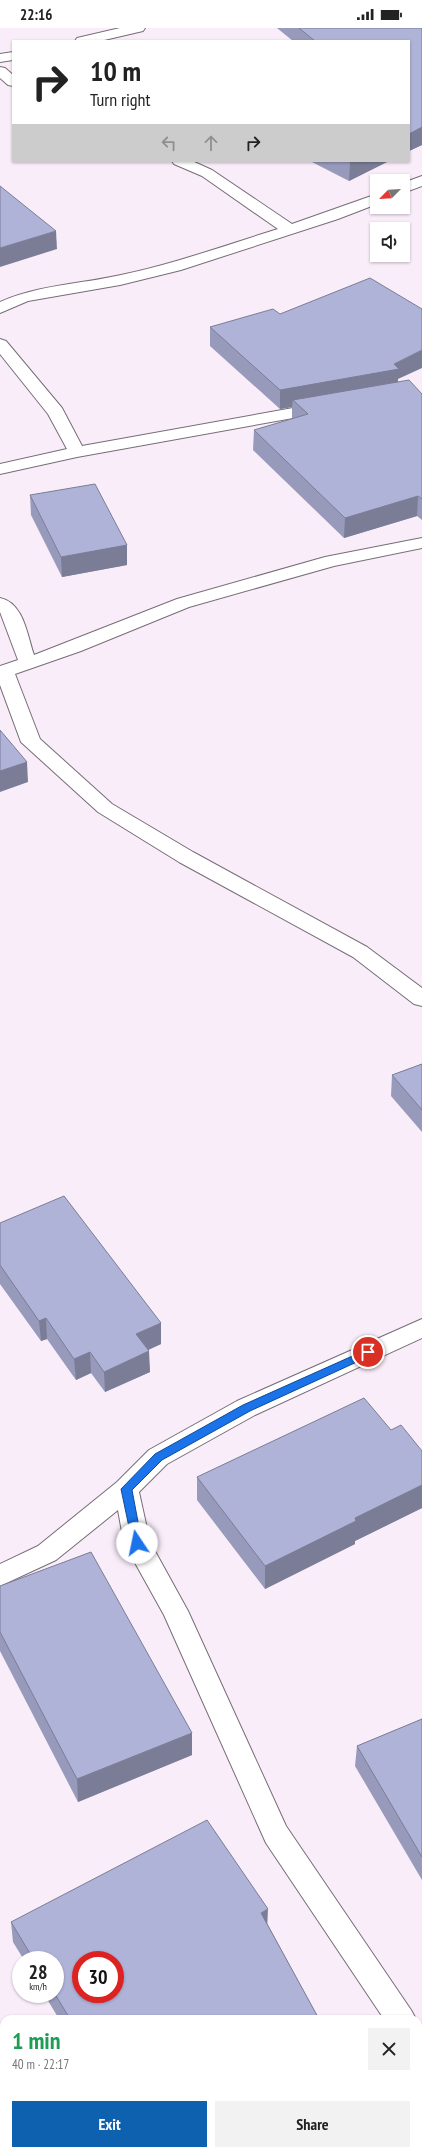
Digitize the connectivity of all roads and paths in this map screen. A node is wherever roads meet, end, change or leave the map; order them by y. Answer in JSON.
{"nodes":[{"id":1,"x":138,"y":28,"type":"edge"},
{"id":2,"x":86,"y":40,"type":"edge"},
{"id":3,"x":12,"y":56,"type":"edge"},
{"id":4,"x":0,"y":58,"type":"edge"},
{"id":5,"x":0,"y":71,"type":"edge"},
{"id":6,"x":12,"y":81,"type":"edge"},
{"id":7,"x":181,"y":162,"type":"edge"},
{"id":8,"x":422,"y":181,"type":"edge"},
{"id":9,"x":410,"y":185,"type":"edge"},
{"id":10,"x":370,"y":201,"type":"edge"},
{"id":11,"x":290,"y":230,"type":"junction"},
{"id":12,"x":0,"y":308,"type":"edge"},
{"id":13,"x":0,"y":344,"type":"edge"},
{"id":14,"x":338,"y":405,"type":"edge"},
{"id":15,"x":77,"y":452,"type":"junction"},
{"id":16,"x":0,"y":469,"type":"edge"},
{"id":17,"x":422,"y":543,"type":"edge"},
{"id":18,"x":0,"y":603,"type":"edge"},
{"id":19,"x":28,"y":662,"type":"junction"},
{"id":20,"x":2,"y":672,"type":"edge"},
{"id":21,"x":422,"y":999,"type":"edge"},
{"id":22,"x":422,"y":1328,"type":"edge"},
{"id":23,"x":126,"y":1489,"type":"junction"},
{"id":24,"x":0,"y":1576,"type":"edge"},
{"id":25,"x":398,"y":2015,"type":"edge"}],
"edges":[{"from":1,"to":2,"type":"street"},
{"from":3,"to":4,"type":"street"},
{"from":5,"to":6,"type":"street"},
{"from":7,"to":11,"type":"street"},
{"from":8,"to":9,"type":"street"},
{"from":10,"to":11,"type":"street"},
{"from":11,"to":12,"type":"street"},
{"from":13,"to":15,"type":"street"},
{"from":14,"to":15,"type":"street"},
{"from":15,"to":16,"type":"street"},
{"from":17,"to":19,"type":"street"},
{"from":18,"to":19,"type":"street"},
{"from":19,"to":20,"type":"street"},
{"from":20,"to":21,"type":"street"},
{"from":22,"to":23,"type":"street"},
{"from":23,"to":24,"type":"street"},
{"from":23,"to":25,"type":"street"}]}
